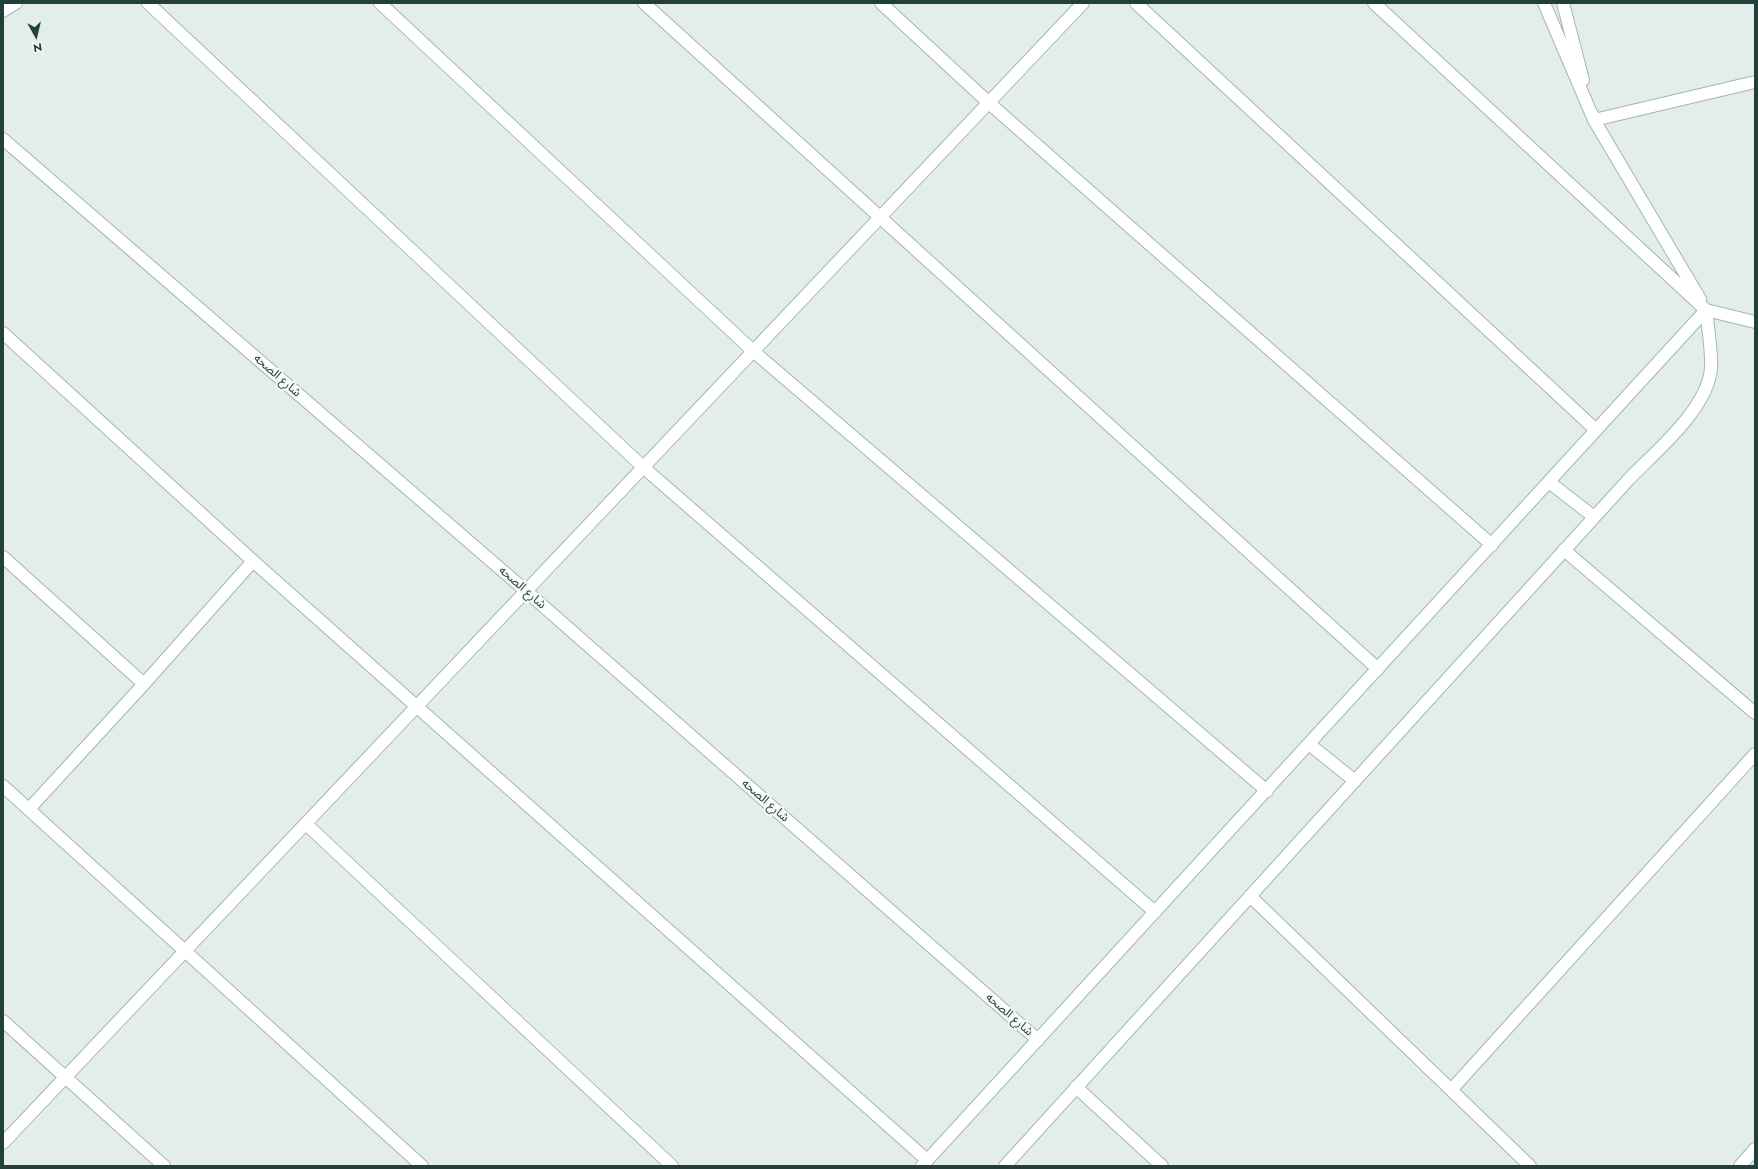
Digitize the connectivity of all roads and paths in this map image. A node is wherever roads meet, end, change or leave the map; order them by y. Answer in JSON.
{"nodes":[{"id":1,"x":16,"y":3,"type":"edge"},
{"id":2,"x":148,"y":3,"type":"edge"},
{"id":3,"x":380,"y":3,"type":"edge"},
{"id":4,"x":644,"y":3,"type":"edge"},
{"id":5,"x":881,"y":3,"type":"edge"},
{"id":6,"x":1083,"y":3,"type":"edge"},
{"id":7,"x":1136,"y":3,"type":"edge"},
{"id":8,"x":1374,"y":3,"type":"edge"},
{"id":9,"x":1544,"y":3,"type":"edge"},
{"id":10,"x":1563,"y":3,"type":"edge"},
{"id":11,"x":3,"y":11,"type":"edge"},
{"id":12,"x":1755,"y":82,"type":"edge"},
{"id":13,"x":989,"y":103,"type":"junction"},
{"id":14,"x":1594,"y":120,"type":"junction"},
{"id":15,"x":3,"y":139,"type":"edge"},
{"id":16,"x":881,"y":217,"type":"junction"},
{"id":17,"x":1706,"y":310,"type":"junction"},
{"id":18,"x":1755,"y":322,"type":"edge"},
{"id":19,"x":3,"y":333,"type":"edge"},
{"id":20,"x":753,"y":352,"type":"junction"},
{"id":21,"x":1596,"y":430,"type":"junction"},
{"id":22,"x":643,"y":467,"type":"junction"},
{"id":23,"x":1549,"y":482,"type":"junction"},
{"id":24,"x":1594,"y":517,"type":"junction"},
{"id":25,"x":1492,"y":545,"type":"junction"},
{"id":26,"x":1564,"y":550,"type":"junction"},
{"id":27,"x":3,"y":557,"type":"edge"},
{"id":28,"x":253,"y":561,"type":"junction"},
{"id":29,"x":526,"y":591,"type":"junction"},
{"id":30,"x":1378,"y":669,"type":"junction"},
{"id":31,"x":144,"y":684,"type":"junction"},
{"id":32,"x":417,"y":706,"type":"junction"},
{"id":33,"x":1755,"y":713,"type":"edge"},
{"id":34,"x":1309,"y":744,"type":"junction"},
{"id":35,"x":1755,"y":754,"type":"edge"},
{"id":36,"x":1355,"y":781,"type":"junction"},
{"id":37,"x":3,"y":786,"type":"edge"},
{"id":38,"x":1266,"y":791,"type":"junction"},
{"id":39,"x":29,"y":809,"type":"junction"},
{"id":40,"x":306,"y":824,"type":"junction"},
{"id":41,"x":1250,"y":896,"type":"junction"},
{"id":42,"x":1155,"y":912,"type":"junction"},
{"id":43,"x":186,"y":950,"type":"junction"},
{"id":44,"x":3,"y":1021,"type":"edge"},
{"id":45,"x":1038,"y":1040,"type":"junction"},
{"id":46,"x":65,"y":1078,"type":"junction"},
{"id":47,"x":1076,"y":1087,"type":"junction"},
{"id":48,"x":1452,"y":1089,"type":"junction"},
{"id":49,"x":3,"y":1143,"type":"edge"},
{"id":50,"x":1755,"y":1149,"type":"edge"},
{"id":51,"x":925,"y":1163,"type":"edge"},
{"id":52,"x":164,"y":1166,"type":"edge"},
{"id":53,"x":422,"y":1166,"type":"edge"},
{"id":54,"x":672,"y":1166,"type":"edge"},
{"id":55,"x":1005,"y":1166,"type":"edge"},
{"id":56,"x":1162,"y":1166,"type":"edge"},
{"id":57,"x":1530,"y":1166,"type":"edge"},
{"id":58,"x":1740,"y":1166,"type":"edge"}],
"edges":[{"from":1,"to":11,"type":"street"},
{"from":2,"to":22,"type":"street"},
{"from":3,"to":20,"type":"street"},
{"from":4,"to":16,"type":"street"},
{"from":5,"to":13,"type":"street"},
{"from":6,"to":13,"type":"street"},
{"from":7,"to":21,"type":"street"},
{"from":8,"to":17,"type":"street"},
{"from":9,"to":14,"type":"street"},
{"from":10,"to":14,"type":"street"},
{"from":12,"to":14,"type":"street"},
{"from":13,"to":16,"type":"street"},
{"from":13,"to":25,"type":"street"},
{"from":14,"to":17,"type":"street"},
{"from":15,"to":29,"type":"street","name":"شارع الصحه"},
{"from":16,"to":20,"type":"street"},
{"from":16,"to":30,"type":"street"},
{"from":17,"to":18,"type":"street"},
{"from":17,"to":21,"type":"street"},
{"from":17,"to":24,"type":"street"},
{"from":19,"to":28,"type":"street"},
{"from":20,"to":22,"type":"street"},
{"from":20,"to":38,"type":"street"},
{"from":21,"to":23,"type":"street"},
{"from":22,"to":29,"type":"street"},
{"from":22,"to":42,"type":"street"},
{"from":23,"to":24,"type":"street"},
{"from":23,"to":25,"type":"street"},
{"from":24,"to":26,"type":"street"},
{"from":25,"to":30,"type":"street"},
{"from":26,"to":33,"type":"street"},
{"from":26,"to":36,"type":"street"},
{"from":27,"to":31,"type":"street"},
{"from":28,"to":31,"type":"street"},
{"from":28,"to":32,"type":"street"},
{"from":29,"to":32,"type":"street"},
{"from":29,"to":45,"type":"street","name":"شارع الصحه"},
{"from":30,"to":34,"type":"street"},
{"from":31,"to":39,"type":"street"},
{"from":32,"to":40,"type":"street"},
{"from":32,"to":51,"type":"street"},
{"from":34,"to":36,"type":"street"},
{"from":34,"to":38,"type":"street"},
{"from":35,"to":48,"type":"street"},
{"from":36,"to":41,"type":"street"},
{"from":37,"to":39,"type":"street"},
{"from":38,"to":42,"type":"street"},
{"from":39,"to":43,"type":"street"},
{"from":40,"to":43,"type":"street"},
{"from":40,"to":54,"type":"street"},
{"from":41,"to":47,"type":"street"},
{"from":41,"to":48,"type":"street"},
{"from":42,"to":45,"type":"street"},
{"from":43,"to":46,"type":"street"},
{"from":43,"to":53,"type":"street"},
{"from":44,"to":46,"type":"street"},
{"from":45,"to":51,"type":"street"},
{"from":46,"to":49,"type":"street"},
{"from":46,"to":52,"type":"street"},
{"from":47,"to":55,"type":"street"},
{"from":47,"to":56,"type":"street"},
{"from":48,"to":57,"type":"street"},
{"from":50,"to":58,"type":"street"}]}
